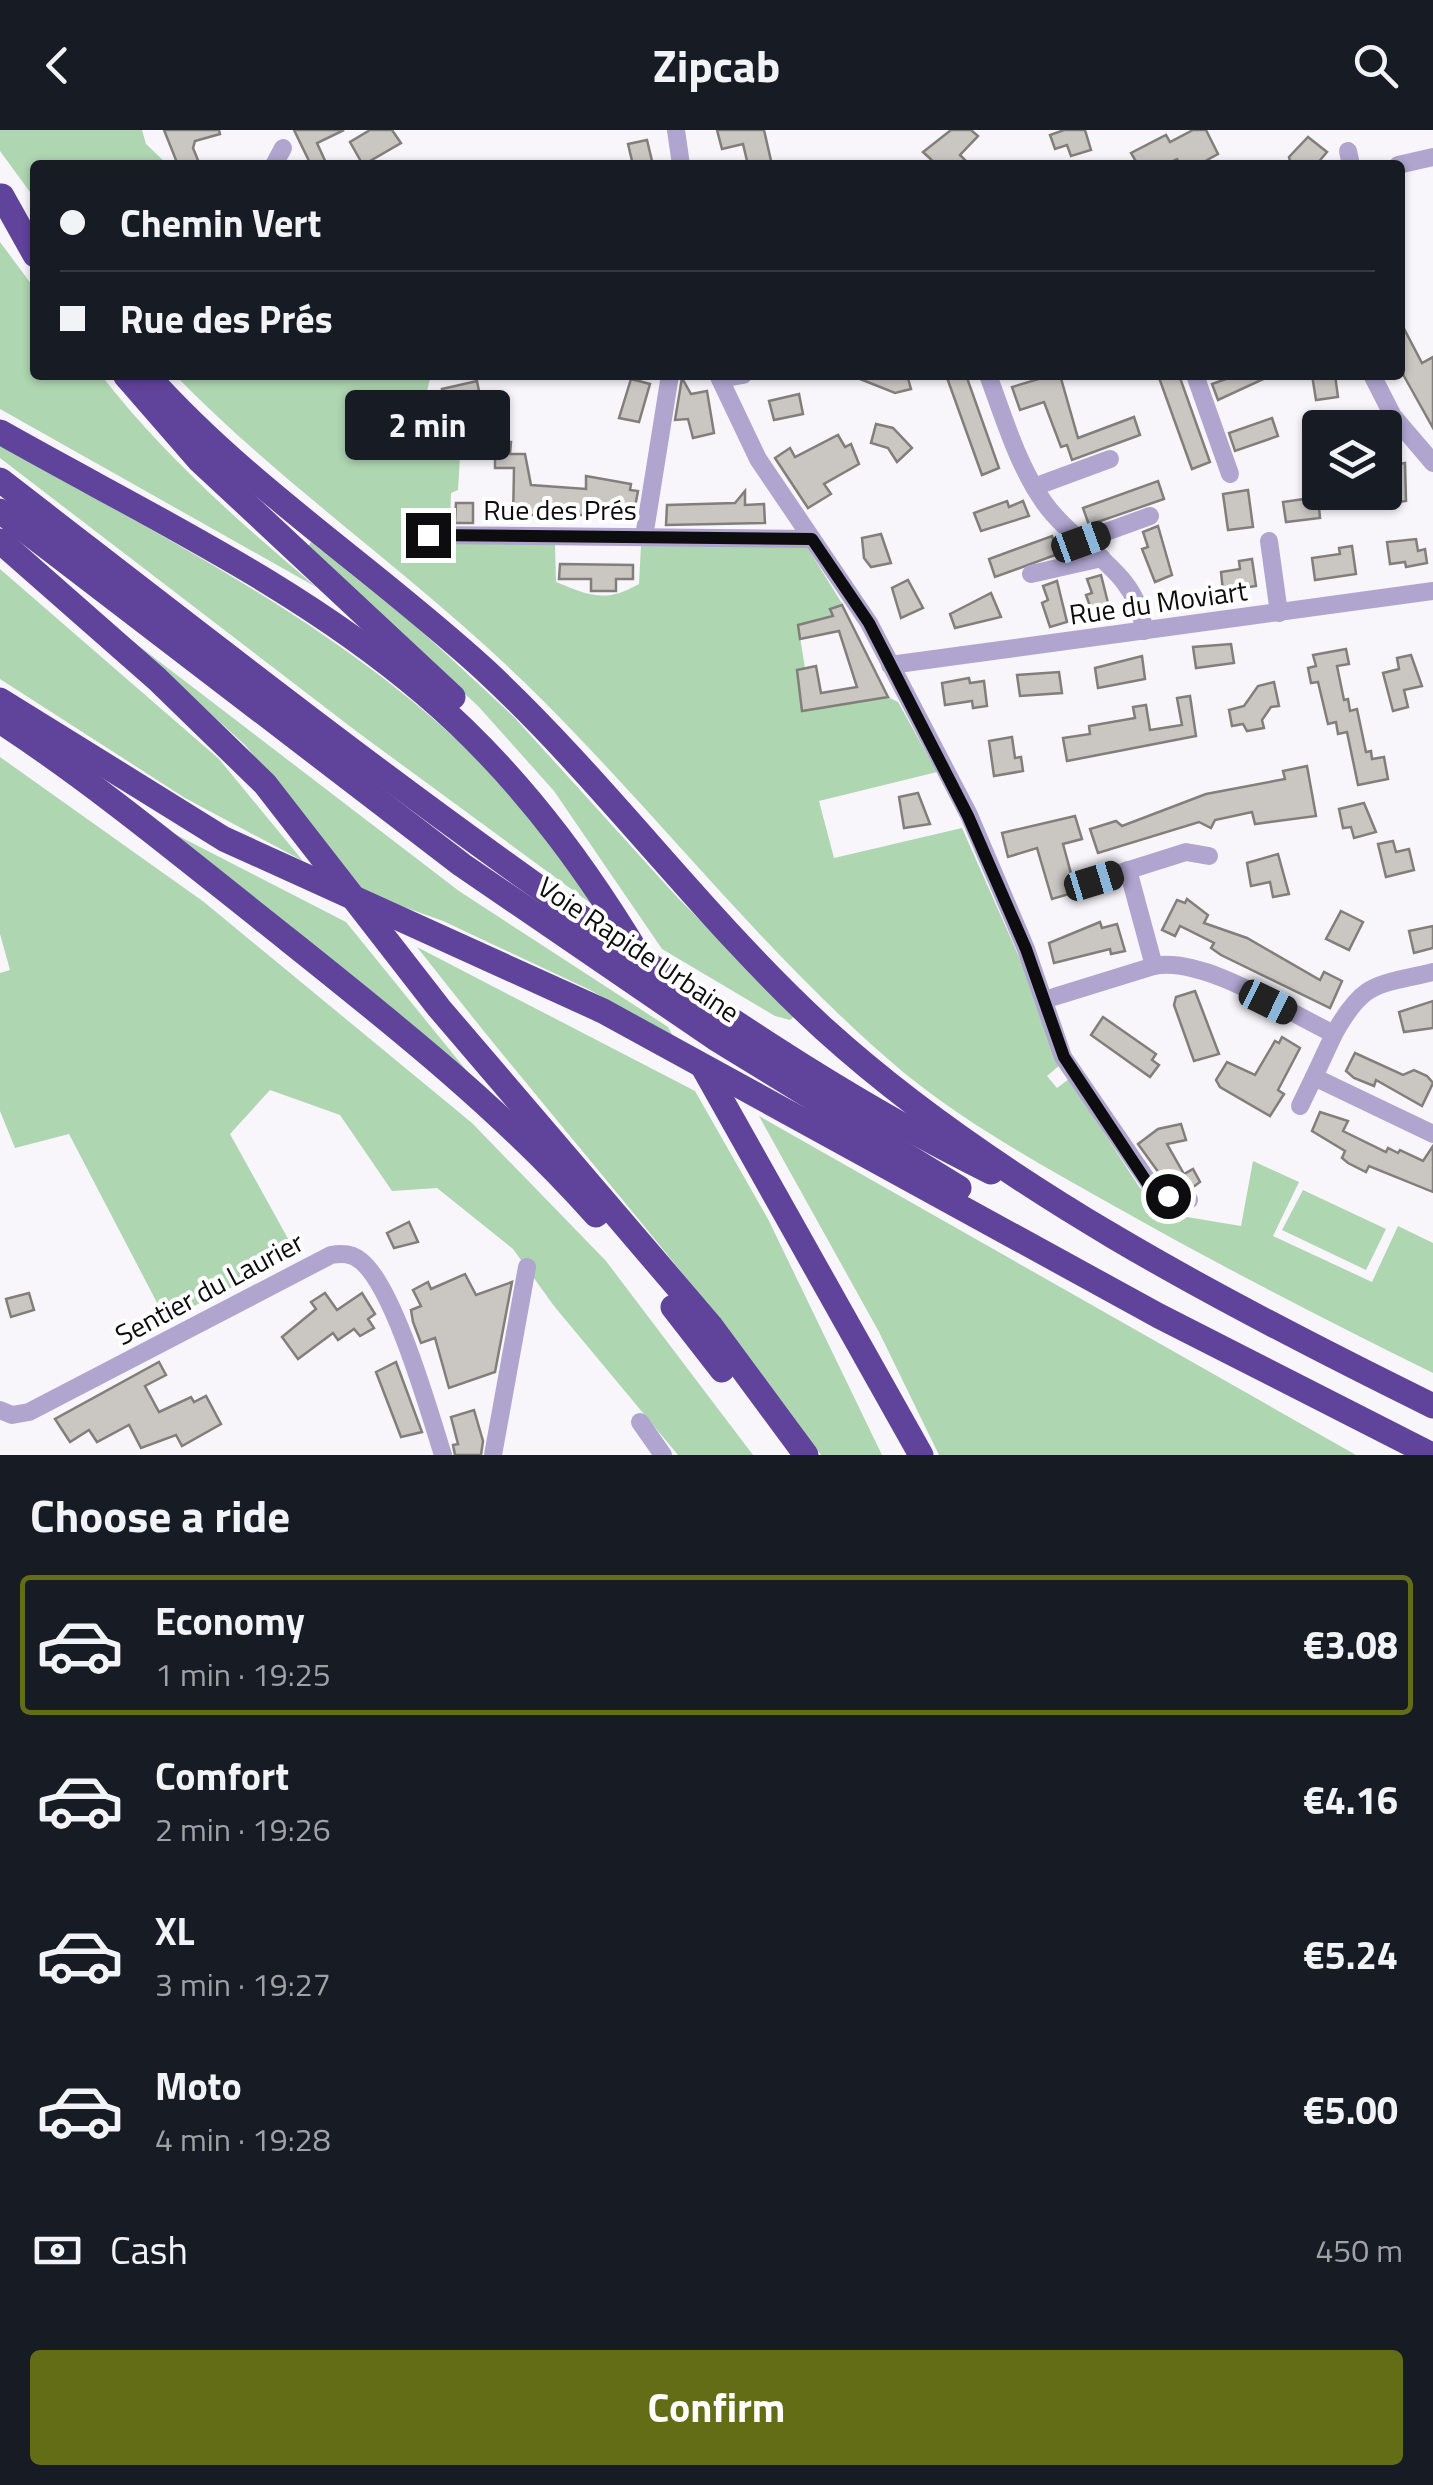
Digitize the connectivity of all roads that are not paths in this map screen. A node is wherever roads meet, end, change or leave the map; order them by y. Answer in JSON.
{"nodes":[{"id":1,"x":676,"y":130,"type":"edge"},
{"id":2,"x":1433,"y":157,"type":"edge"},
{"id":3,"x":680,"y":160,"type":"edge"},
{"id":4,"x":1405,"y":163,"type":"edge"},
{"id":5,"x":1,"y":195,"type":"edge"},
{"id":6,"x":30,"y":228,"type":"edge"},
{"id":7,"x":30,"y":246,"type":"edge"},
{"id":8,"x":129,"y":380,"type":"edge"},
{"id":9,"x":151,"y":380,"type":"edge"},
{"id":10,"x":669,"y":380,"type":"edge"},
{"id":11,"x":720,"y":380,"type":"edge"},
{"id":12,"x":990,"y":380,"type":"edge"},
{"id":13,"x":1198,"y":380,"type":"edge"},
{"id":14,"x":1375,"y":380,"type":"edge"},
{"id":15,"x":0,"y":432,"type":"edge"},
{"id":16,"x":1110,"y":458,"type":"dead end"},
{"id":17,"x":1433,"y":463,"type":"edge"},
{"id":18,"x":1230,"y":474,"type":"dead end"},
{"id":19,"x":0,"y":480,"type":"edge"},
{"id":20,"x":1034,"y":487,"type":"junction"},
{"id":21,"x":0,"y":512,"type":"edge"},
{"id":22,"x":1150,"y":516,"type":"dead end"},
{"id":23,"x":428,"y":535,"type":"dead end"},
{"id":24,"x":644,"y":537,"type":"junction"},
{"id":25,"x":812,"y":539,"type":"junction"},
{"id":26,"x":0,"y":541,"type":"edge"},
{"id":27,"x":1081,"y":542,"type":"junction"},
{"id":28,"x":1269,"y":542,"type":"dead end"},
{"id":29,"x":1102,"y":558,"type":"junction"},
{"id":30,"x":1031,"y":574,"type":"dead end"},
{"id":31,"x":1433,"y":591,"type":"edge"},
{"id":32,"x":1279,"y":613,"type":"junction"},
{"id":33,"x":1144,"y":631,"type":"junction"},
{"id":34,"x":890,"y":665,"type":"junction"},
{"id":35,"x":0,"y":700,"type":"edge"},
{"id":36,"x":0,"y":721,"type":"edge"},
{"id":37,"x":1209,"y":856,"type":"dead end"},
{"id":38,"x":581,"y":857,"type":"junction"},
{"id":39,"x":1128,"y":870,"type":"junction"},
{"id":40,"x":1094,"y":881,"type":"dead end"},
{"id":41,"x":1154,"y":966,"type":"junction"},
{"id":42,"x":1433,"y":972,"type":"edge"},
{"id":43,"x":1044,"y":1000,"type":"junction"},
{"id":44,"x":1334,"y":1034,"type":"junction"},
{"id":45,"x":1314,"y":1077,"type":"junction"},
{"id":46,"x":1300,"y":1106,"type":"dead end"},
{"id":47,"x":1433,"y":1134,"type":"edge"},
{"id":48,"x":1190,"y":1200,"type":"dead end"},
{"id":49,"x":1081,"y":1216,"type":"junction"},
{"id":50,"x":527,"y":1267,"type":"dead end"},
{"id":51,"x":1284,"y":1377,"type":"junction"},
{"id":52,"x":1433,"y":1406,"type":"edge"},
{"id":53,"x":0,"y":1410,"type":"edge"},
{"id":54,"x":640,"y":1422,"type":"dead end"},
{"id":55,"x":443,"y":1455,"type":"edge"},
{"id":56,"x":492,"y":1455,"type":"edge"},
{"id":57,"x":662,"y":1455,"type":"edge"},
{"id":58,"x":786,"y":1455,"type":"edge"},
{"id":59,"x":806,"y":1455,"type":"edge"},
{"id":60,"x":921,"y":1455,"type":"edge"},
{"id":61,"x":1432,"y":1455,"type":"edge"}],
"edges":[{"from":1,"to":3,"type":"street"},
{"from":2,"to":4,"type":"street"},
{"from":5,"to":6,"type":"highway"},
{"from":5,"to":7,"type":"highway"},
{"from":8,"to":38,"type":"highway"},
{"from":9,"to":49,"type":"highway"},
{"from":10,"to":24,"type":"street"},
{"from":11,"to":25,"type":"street"},
{"from":12,"to":20,"type":"street"},
{"from":13,"to":18,"type":"street"},
{"from":14,"to":17,"type":"street"},
{"from":15,"to":38,"type":"highway"},
{"from":16,"to":20,"type":"street"},
{"from":19,"to":49,"type":"highway","name":"Voie Rapide Urbaine"},
{"from":20,"to":27,"type":"street"},
{"from":21,"to":51,"type":"highway","name":"Voie Rapide Urbaine"},
{"from":22,"to":27,"type":"street"},
{"from":23,"to":24,"type":"street","name":"Rue des Prés"},
{"from":24,"to":25,"type":"street","name":"Rue des Prés"},
{"from":25,"to":34,"type":"street"},
{"from":26,"to":59,"type":"highway"},
{"from":27,"to":29,"type":"street"},
{"from":28,"to":32,"type":"street"},
{"from":29,"to":30,"type":"street"},
{"from":29,"to":33,"type":"street"},
{"from":31,"to":32,"type":"street","name":"Rue du Moviart"},
{"from":32,"to":33,"type":"street","name":"Rue du Moviart"},
{"from":33,"to":34,"type":"street","name":"Rue du Moviart"},
{"from":34,"to":43,"type":"street"},
{"from":35,"to":51,"type":"highway"},
{"from":36,"to":58,"type":"highway"},
{"from":37,"to":39,"type":"street"},
{"from":38,"to":60,"type":"highway"},
{"from":39,"to":40,"type":"street"},
{"from":39,"to":41,"type":"street"},
{"from":41,"to":43,"type":"street"},
{"from":41,"to":44,"type":"street"},
{"from":42,"to":44,"type":"street"},
{"from":43,"to":48,"type":"street"},
{"from":44,"to":45,"type":"street"},
{"from":45,"to":46,"type":"street"},
{"from":45,"to":47,"type":"street"},
{"from":49,"to":52,"type":"highway"},
{"from":50,"to":56,"type":"street"},
{"from":51,"to":61,"type":"highway"},
{"from":53,"to":55,"type":"street","name":"Sentier du Laurier"},
{"from":54,"to":57,"type":"street"}]}
